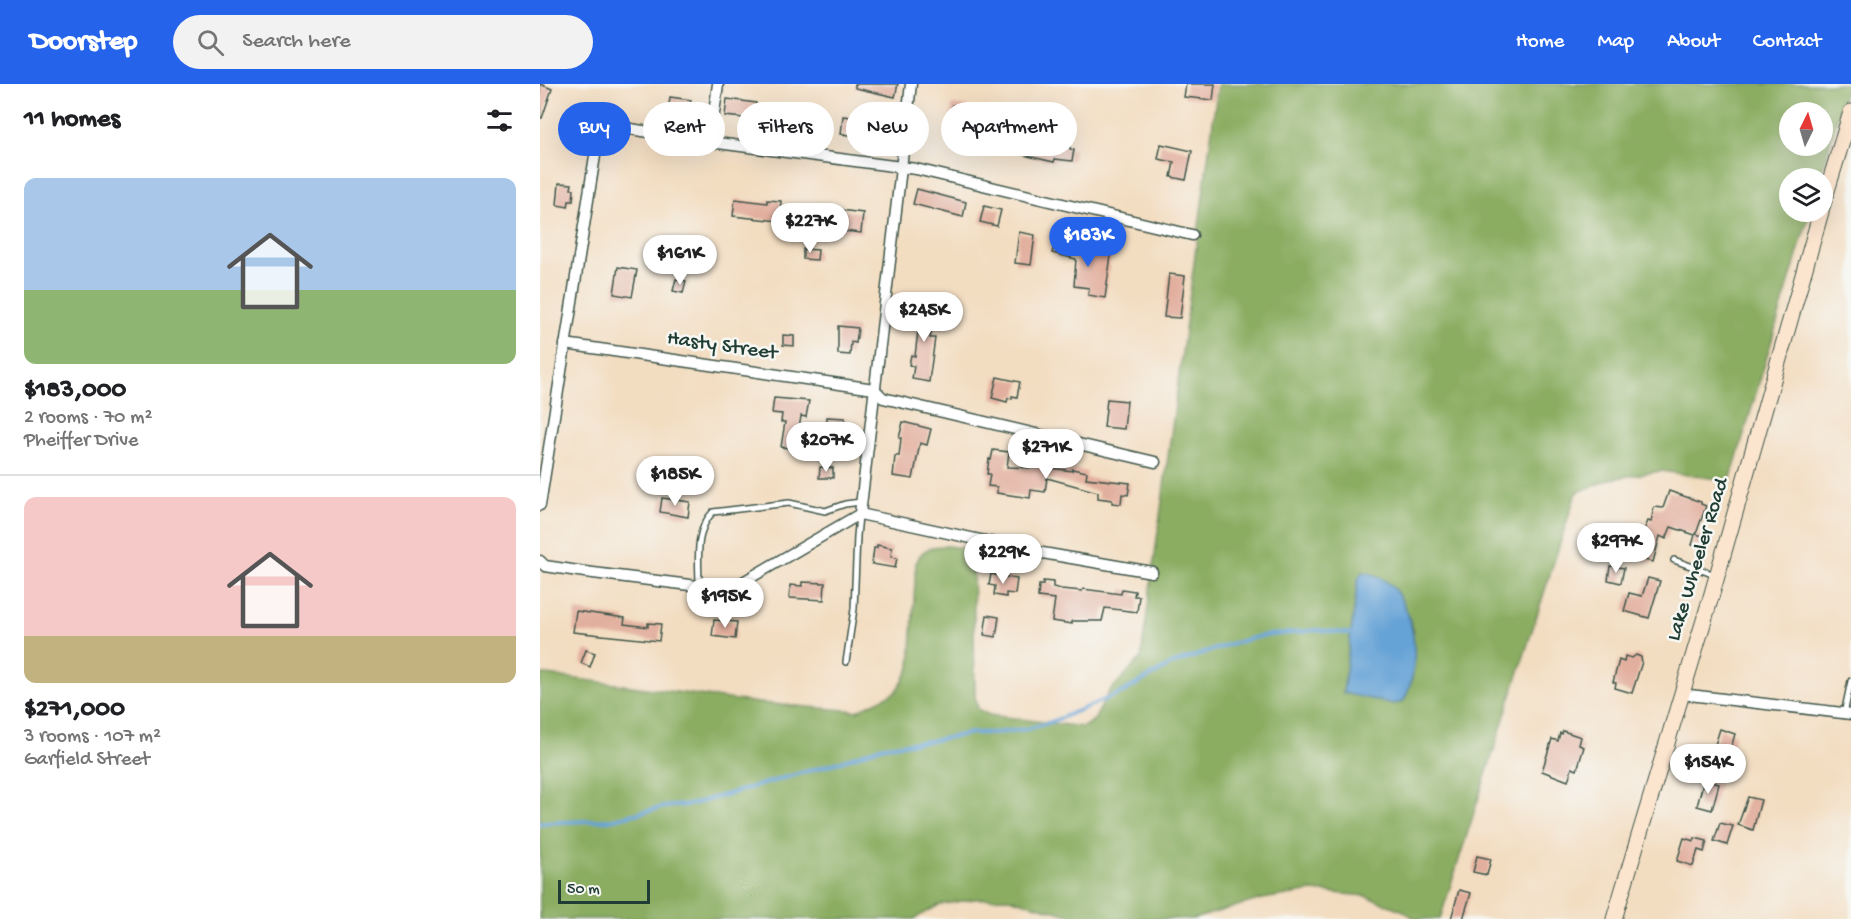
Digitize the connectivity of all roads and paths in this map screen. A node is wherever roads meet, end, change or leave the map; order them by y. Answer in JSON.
{"nodes":[{"id":1,"x":718,"y":84,"type":"edge"},
{"id":2,"x":911,"y":84,"type":"edge"},
{"id":3,"x":716,"y":102,"type":"edge"},
{"id":4,"x":1851,"y":112,"type":"edge"},
{"id":5,"x":643,"y":131,"type":"edge"},
{"id":6,"x":725,"y":144,"type":"edge"},
{"id":7,"x":903,"y":167,"type":"junction"},
{"id":8,"x":1833,"y":171,"type":"edge"},
{"id":9,"x":1818,"y":222,"type":"edge"},
{"id":10,"x":1192,"y":235,"type":"dead end"},
{"id":11,"x":565,"y":344,"type":"junction"},
{"id":12,"x":874,"y":389,"type":"junction"},
{"id":13,"x":1155,"y":462,"type":"dead end"},
{"id":14,"x":861,"y":502,"type":"junction"},
{"id":15,"x":540,"y":505,"type":"edge"},
{"id":16,"x":860,"y":514,"type":"junction"},
{"id":17,"x":1674,"y":560,"type":"dead end"},
{"id":18,"x":540,"y":561,"type":"edge"},
{"id":19,"x":1152,"y":572,"type":"dead end"},
{"id":20,"x":1717,"y":575,"type":"junction"},
{"id":21,"x":699,"y":586,"type":"junction"},
{"id":22,"x":846,"y":663,"type":"dead end"},
{"id":23,"x":1851,"y":681,"type":"edge"},
{"id":24,"x":1681,"y":694,"type":"junction"},
{"id":25,"x":1848,"y":714,"type":"edge"},
{"id":26,"x":1614,"y":919,"type":"edge"}],
"edges":[{"from":1,"to":3,"type":"street"},
{"from":2,"to":7,"type":"street"},
{"from":4,"to":8,"type":"street"},
{"from":5,"to":11,"type":"street"},
{"from":6,"to":7,"type":"street"},
{"from":7,"to":10,"type":"street"},
{"from":7,"to":12,"type":"street"},
{"from":9,"to":20,"type":"street","name":"Lake Wheeler Road"},
{"from":11,"to":12,"type":"street","name":"Hasty Street"},
{"from":11,"to":15,"type":"street"},
{"from":12,"to":13,"type":"street","name":"Hasty Street"},
{"from":12,"to":14,"type":"street"},
{"from":14,"to":16,"type":"street"},
{"from":14,"to":21,"type":"lane"},
{"from":16,"to":19,"type":"street"},
{"from":16,"to":21,"type":"street"},
{"from":16,"to":22,"type":"lane"},
{"from":17,"to":20,"type":"lane"},
{"from":18,"to":21,"type":"street"},
{"from":20,"to":24,"type":"street","name":"Lake Wheeler Road"},
{"from":23,"to":25,"type":"lane"},
{"from":24,"to":25,"type":"street"},
{"from":24,"to":26,"type":"street","name":"Lake Wheeler Road"}]}
